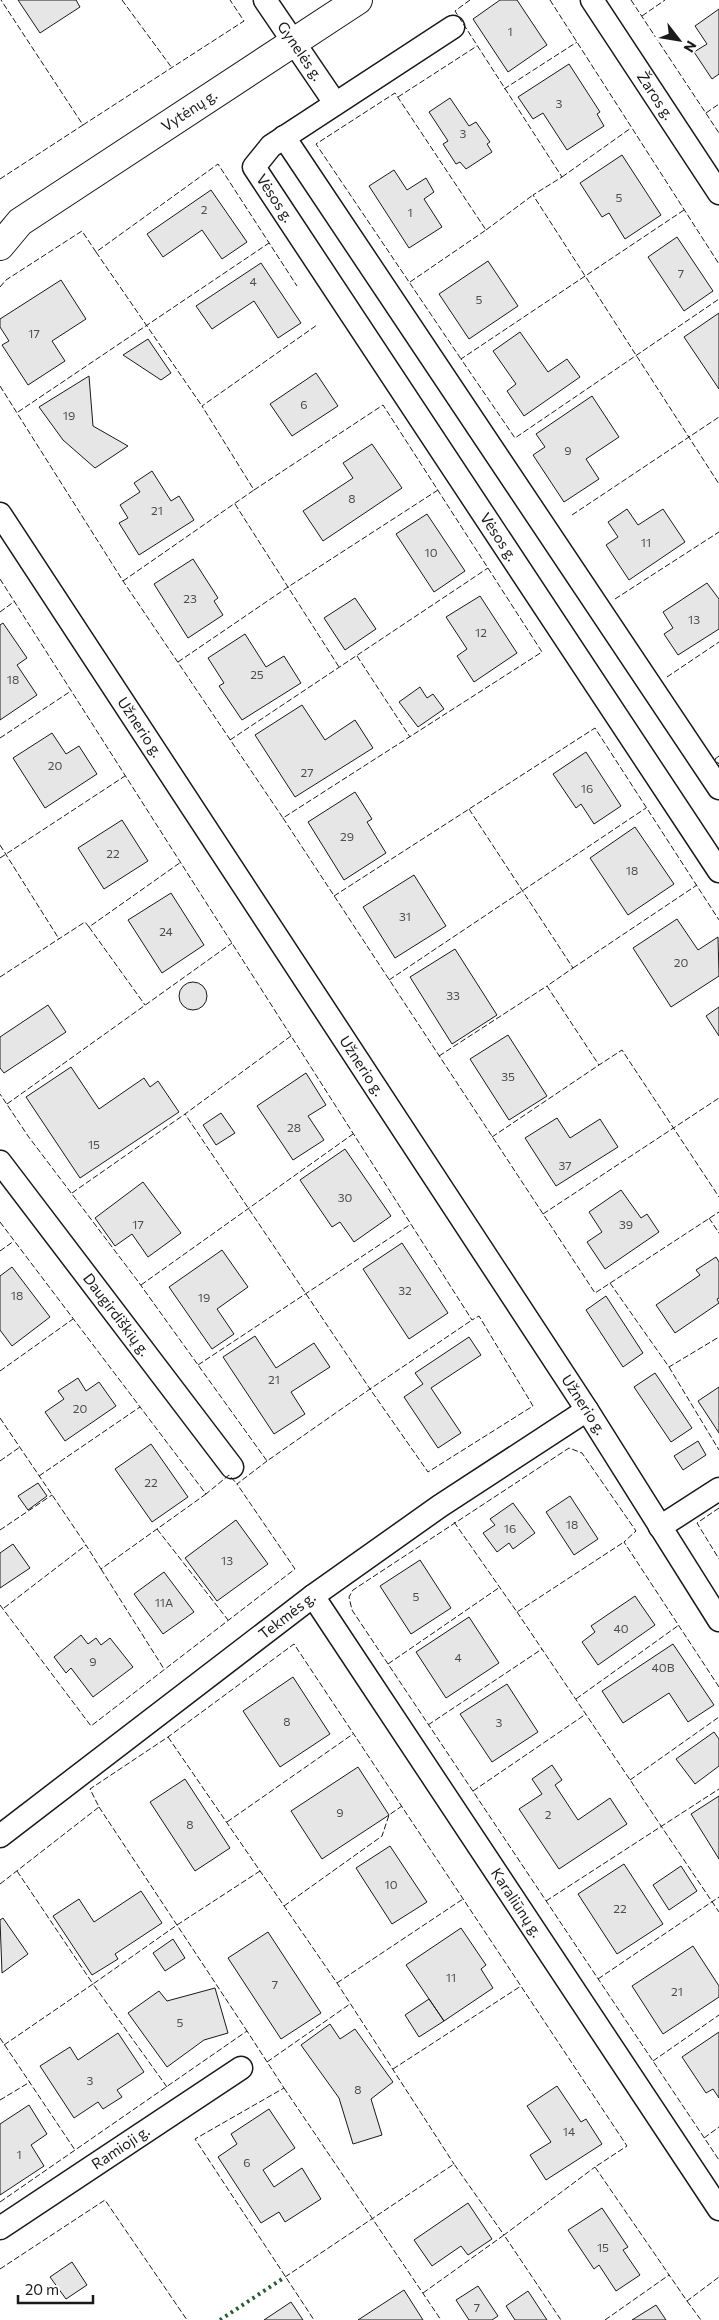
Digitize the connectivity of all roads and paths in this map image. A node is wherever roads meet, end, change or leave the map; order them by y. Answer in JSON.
{"nodes":[{"id":1,"x":265,"y":0,"type":"edge"},
{"id":2,"x":358,"y":0,"type":"edge"},
{"id":3,"x":592,"y":0,"type":"edge"},
{"id":4,"x":453,"y":27,"type":"dead end"},
{"id":5,"x":295,"y":41,"type":"junction"},
{"id":6,"x":335,"y":103,"type":"junction"},
{"id":7,"x":284,"y":137,"type":"junction"},
{"id":8,"x":719,"y":193,"type":"edge"},
{"id":9,"x":10,"y":225,"type":"edge"},
{"id":10,"x":0,"y":246,"type":"edge"},
{"id":11,"x":0,"y":514,"type":"edge"},
{"id":12,"x":719,"y":788,"type":"edge"},
{"id":13,"x":719,"y":871,"type":"edge"},
{"id":14,"x":0,"y":1162,"type":"edge"},
{"id":15,"x":587,"y":1410,"type":"junction"},
{"id":16,"x":232,"y":1467,"type":"dead end"},
{"id":17,"x":719,"y":1489,"type":"edge"},
{"id":18,"x":660,"y":1527,"type":"junction"},
{"id":19,"x":313,"y":1596,"type":"junction"},
{"id":20,"x":719,"y":1620,"type":"edge"},
{"id":21,"x":0,"y":1836,"type":"edge"},
{"id":22,"x":242,"y":2068,"type":"dead end"},
{"id":23,"x":719,"y":2208,"type":"edge"},
{"id":24,"x":0,"y":2228,"type":"edge"}],
"edges":[{"from":1,"to":5,"type":"street","name":"Gynelės g."},
{"from":2,"to":5,"type":"main road","name":"Vytėnų g."},
{"from":3,"to":8,"type":"street","name":"Žaros g."},
{"from":4,"to":6,"type":"street"},
{"from":5,"to":6,"type":"street","name":"Gynelės g."},
{"from":5,"to":9,"type":"main road","name":"Vytėnų g."},
{"from":6,"to":7,"type":"street"},
{"from":7,"to":12,"type":"street"},
{"from":7,"to":13,"type":"street","name":"Vėsos g."},
{"from":9,"to":10,"type":"main road","name":"Vytėnų g."},
{"from":11,"to":15,"type":"street","name":"Užnerio g."},
{"from":14,"to":16,"type":"street","name":"Daugirdiškių g."},
{"from":15,"to":18,"type":"street","name":"Užnerio g."},
{"from":15,"to":19,"type":"street","name":"Tekmės g."},
{"from":17,"to":18,"type":"street"},
{"from":18,"to":20,"type":"street","name":"Užnerio g."},
{"from":19,"to":21,"type":"street","name":"Tekmės g."},
{"from":19,"to":23,"type":"street","name":"Karaliūnų g."},
{"from":22,"to":24,"type":"street","name":"Ramioji g."}]}
